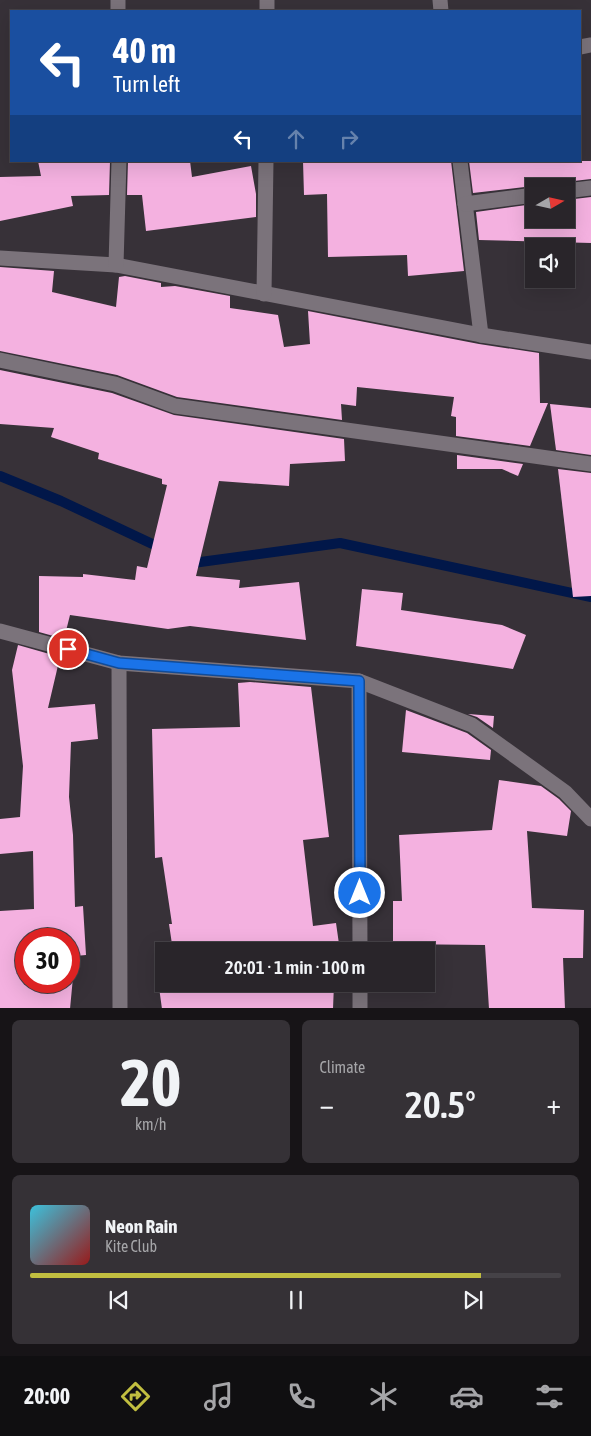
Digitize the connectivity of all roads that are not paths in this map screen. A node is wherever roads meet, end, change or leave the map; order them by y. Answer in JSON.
{"nodes":[{"id":1,"x":118,"y":162,"type":"edge"},
{"id":2,"x":266,"y":162,"type":"edge"},
{"id":3,"x":460,"y":162,"type":"edge"},
{"id":4,"x":591,"y":188,"type":"edge"},
{"id":5,"x":575,"y":190,"type":"edge"},
{"id":6,"x":525,"y":196,"type":"edge"},
{"id":7,"x":465,"y":204,"type":"junction"},
{"id":8,"x":0,"y":258,"type":"edge"},
{"id":9,"x":116,"y":265,"type":"junction"},
{"id":10,"x":264,"y":294,"type":"junction"},
{"id":11,"x":481,"y":335,"type":"junction"},
{"id":12,"x":591,"y":352,"type":"edge"},
{"id":13,"x":0,"y":360,"type":"edge"},
{"id":14,"x":591,"y":464,"type":"edge"},
{"id":15,"x":0,"y":631,"type":"edge"},
{"id":16,"x":119,"y":663,"type":"junction"},
{"id":17,"x":359,"y":681,"type":"junction"},
{"id":18,"x":591,"y":819,"type":"edge"},
{"id":19,"x":360,"y":942,"type":"edge"},
{"id":20,"x":360,"y":992,"type":"edge"},
{"id":21,"x":120,"y":1008,"type":"edge"},
{"id":22,"x":360,"y":1008,"type":"edge"}],
"edges":[{"from":1,"to":9,"type":"street"},
{"from":2,"to":10,"type":"street"},
{"from":3,"to":7,"type":"street"},
{"from":4,"to":5,"type":"street"},
{"from":6,"to":7,"type":"street"},
{"from":7,"to":11,"type":"street"},
{"from":8,"to":9,"type":"street"},
{"from":9,"to":10,"type":"street"},
{"from":10,"to":11,"type":"street"},
{"from":11,"to":12,"type":"street"},
{"from":13,"to":14,"type":"street"},
{"from":15,"to":16,"type":"street"},
{"from":16,"to":17,"type":"street"},
{"from":16,"to":21,"type":"street"},
{"from":17,"to":18,"type":"street"},
{"from":17,"to":19,"type":"street"},
{"from":20,"to":22,"type":"street"}]}
